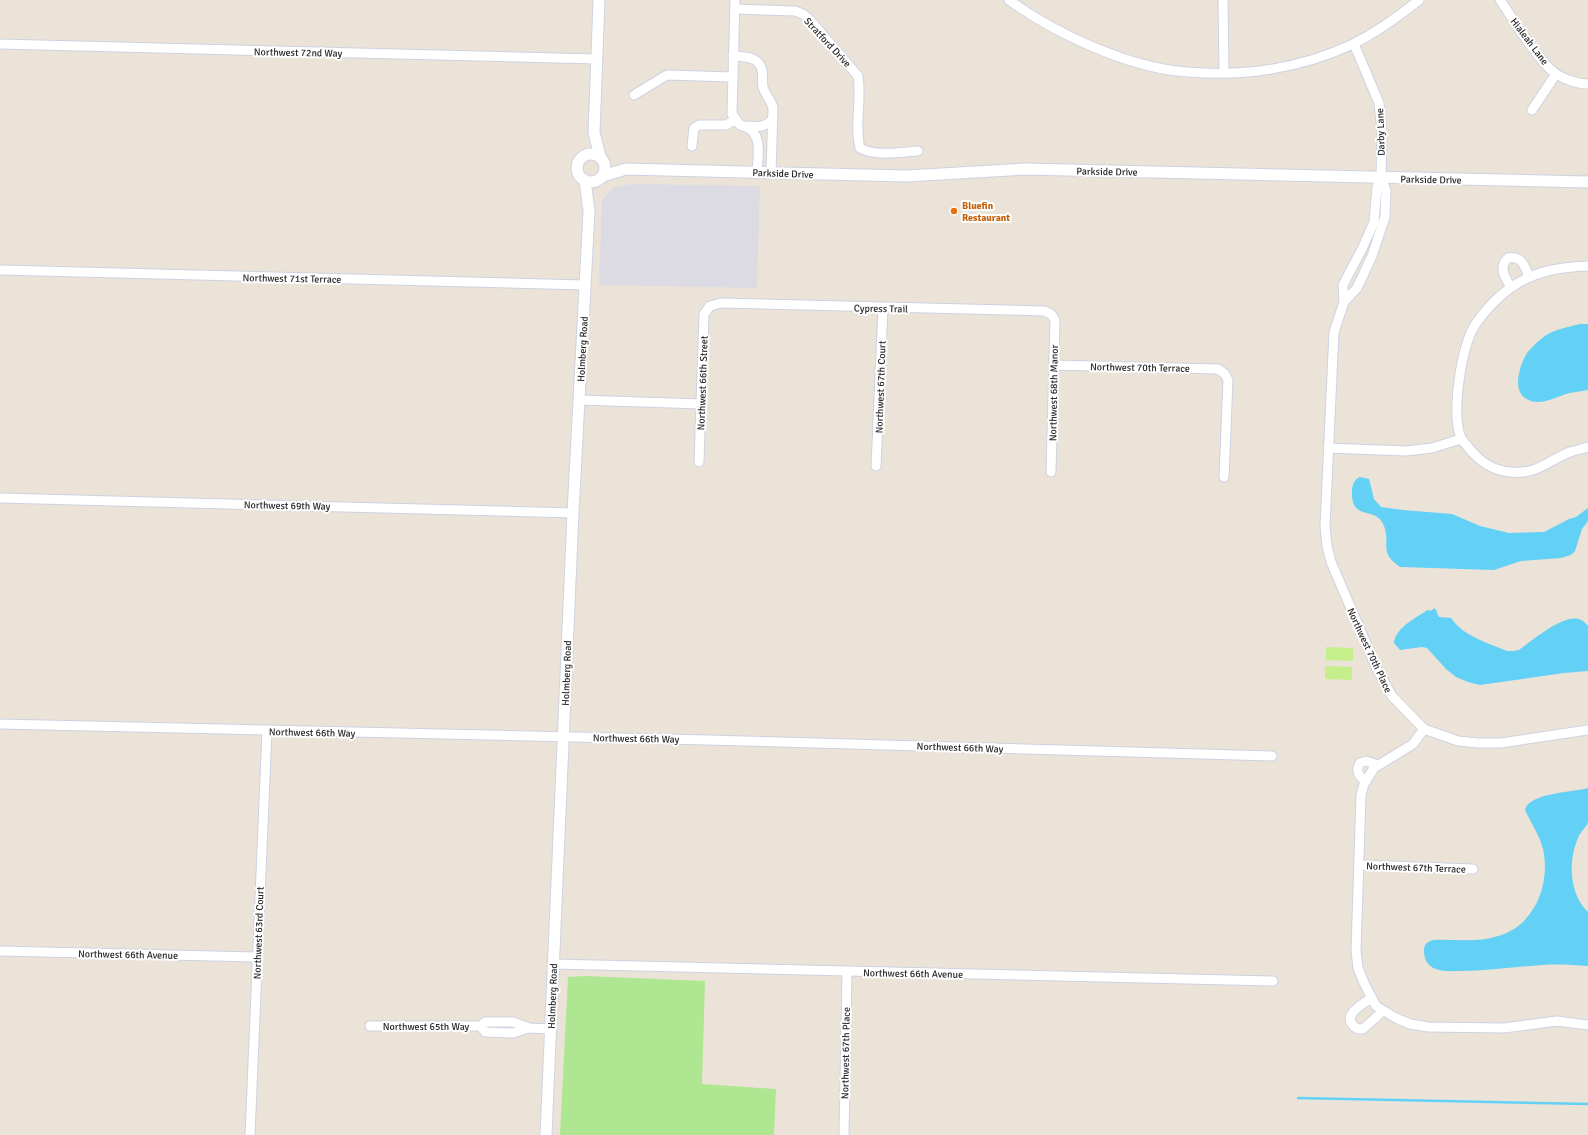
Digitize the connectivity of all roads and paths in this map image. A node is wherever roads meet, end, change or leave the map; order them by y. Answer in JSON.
{"nodes":[{"id":1,"x":599,"y":0,"type":"edge"},
{"id":2,"x":1009,"y":0,"type":"edge"},
{"id":3,"x":1223,"y":0,"type":"edge"},
{"id":4,"x":1418,"y":0,"type":"edge"},
{"id":5,"x":1500,"y":0,"type":"edge"},
{"id":6,"x":735,"y":5,"type":"edge"},
{"id":7,"x":0,"y":44,"type":"edge"},
{"id":8,"x":1354,"y":44,"type":"junction"},
{"id":9,"x":733,"y":56,"type":"junction"},
{"id":10,"x":596,"y":59,"type":"junction"},
{"id":11,"x":1224,"y":72,"type":"junction"},
{"id":12,"x":1556,"y":74,"type":"junction"},
{"id":13,"x":732,"y":77,"type":"junction"},
{"id":14,"x":1588,"y":84,"type":"edge"},
{"id":15,"x":634,"y":95,"type":"dead end"},
{"id":16,"x":1532,"y":110,"type":"dead end"},
{"id":17,"x":735,"y":120,"type":"junction"},
{"id":18,"x":772,"y":120,"type":"junction"},
{"id":19,"x":747,"y":126,"type":"junction"},
{"id":20,"x":594,"y":133,"type":"junction"},
{"id":21,"x":692,"y":146,"type":"dead end"},
{"id":22,"x":918,"y":151,"type":"dead end"},
{"id":23,"x":585,"y":155,"type":"junction"},
{"id":24,"x":601,"y":158,"type":"junction"},
{"id":25,"x":626,"y":169,"type":"junction"},
{"id":26,"x":757,"y":172,"type":"junction"},
{"id":27,"x":771,"y":173,"type":"junction"},
{"id":28,"x":602,"y":177,"type":"junction"},
{"id":29,"x":1381,"y":178,"type":"junction"},
{"id":30,"x":585,"y":181,"type":"junction"},
{"id":31,"x":1588,"y":182,"type":"edge"},
{"id":32,"x":589,"y":210,"type":"junction"},
{"id":33,"x":1360,"y":252,"type":"junction"},
{"id":34,"x":1372,"y":256,"type":"junction"},
{"id":35,"x":1588,"y":266,"type":"edge"},
{"id":36,"x":0,"y":270,"type":"edge"},
{"id":37,"x":1349,"y":274,"type":"junction"},
{"id":38,"x":1529,"y":277,"type":"junction"},
{"id":39,"x":1361,"y":280,"type":"junction"},
{"id":40,"x":585,"y":285,"type":"junction"},
{"id":41,"x":1515,"y":285,"type":"junction"},
{"id":42,"x":1344,"y":302,"type":"junction"},
{"id":43,"x":710,"y":306,"type":"joint"},
{"id":44,"x":883,"y":308,"type":"junction"},
{"id":45,"x":1051,"y":314,"type":"joint"},
{"id":46,"x":1053,"y":365,"type":"junction"},
{"id":47,"x":579,"y":400,"type":"junction"},
{"id":48,"x":701,"y":404,"type":"junction"},
{"id":49,"x":1461,"y":439,"type":"junction"},
{"id":50,"x":1588,"y":447,"type":"edge"},
{"id":51,"x":1328,"y":448,"type":"junction"},
{"id":52,"x":699,"y":462,"type":"dead end"},
{"id":53,"x":876,"y":466,"type":"dead end"},
{"id":54,"x":1051,"y":472,"type":"dead end"},
{"id":55,"x":1224,"y":477,"type":"dead end"},
{"id":56,"x":0,"y":498,"type":"edge"},
{"id":57,"x":573,"y":513,"type":"junction"},
{"id":58,"x":0,"y":724,"type":"edge"},
{"id":59,"x":1424,"y":729,"type":"junction"},
{"id":60,"x":1588,"y":730,"type":"edge"},
{"id":61,"x":267,"y":731,"type":"junction"},
{"id":62,"x":564,"y":737,"type":"junction"},
{"id":63,"x":1272,"y":756,"type":"dead end"},
{"id":64,"x":1378,"y":765,"type":"junction"},
{"id":65,"x":1366,"y":781,"type":"junction"},
{"id":66,"x":1359,"y":865,"type":"junction"},
{"id":67,"x":1473,"y":869,"type":"dead end"},
{"id":68,"x":0,"y":950,"type":"edge"},
{"id":69,"x":257,"y":957,"type":"junction"},
{"id":70,"x":553,"y":964,"type":"junction"},
{"id":71,"x":847,"y":971,"type":"junction"},
{"id":72,"x":1273,"y":981,"type":"dead end"},
{"id":73,"x":1588,"y":1025,"type":"edge"},
{"id":74,"x":370,"y":1026,"type":"dead end"},
{"id":75,"x":551,"y":1029,"type":"junction"},
{"id":76,"x":250,"y":1135,"type":"edge"},
{"id":77,"x":546,"y":1135,"type":"edge"},
{"id":78,"x":844,"y":1135,"type":"edge"}],
"edges":[{"from":1,"to":10,"type":"street"},
{"from":2,"to":11,"type":"street"},
{"from":3,"to":11,"type":"street"},
{"from":4,"to":8,"type":"street"},
{"from":5,"to":12,"type":"street","name":"Hialeah Lane"},
{"from":6,"to":9,"type":"street"},
{"from":6,"to":22,"type":"street","name":"Stratford Drive"},
{"from":7,"to":10,"type":"street","name":"Northwest 72nd Way"},
{"from":8,"to":11,"type":"street"},
{"from":8,"to":29,"type":"street","name":"Darby Lane"},
{"from":9,"to":13,"type":"street"},
{"from":9,"to":18,"type":"street"},
{"from":10,"to":20,"type":"street"},
{"from":12,"to":14,"type":"street","name":"Hialeah Lane"},
{"from":12,"to":16,"type":"street"},
{"from":13,"to":15,"type":"street"},
{"from":13,"to":17,"type":"street"},
{"from":17,"to":19,"type":"street"},
{"from":17,"to":21,"type":"street"},
{"from":18,"to":19,"type":"street"},
{"from":18,"to":27,"type":"street"},
{"from":19,"to":26,"type":"street"},
{"from":20,"to":23,"type":"street"},
{"from":20,"to":24,"type":"street"},
{"from":23,"to":24,"type":"street"},
{"from":23,"to":30,"type":"street"},
{"from":24,"to":25,"type":"street","name":"Parkside Drive"},
{"from":24,"to":28,"type":"street"},
{"from":25,"to":26,"type":"street","name":"Parkside Drive"},
{"from":25,"to":28,"type":"street","name":"Parkside Drive"},
{"from":26,"to":27,"type":"street","name":"Parkside Drive"},
{"from":27,"to":29,"type":"street","name":"Parkside Drive"},
{"from":28,"to":30,"type":"street"},
{"from":28,"to":32,"type":"street","name":"Holmberg Road"},
{"from":29,"to":31,"type":"street","name":"Parkside Drive"},
{"from":29,"to":33,"type":"street","name":"Northwest 70th Place"},
{"from":29,"to":34,"type":"street","name":"Northwest 70th Place"},
{"from":30,"to":32,"type":"street","name":"Holmberg Road"},
{"from":32,"to":40,"type":"street","name":"Holmberg Road"},
{"from":33,"to":34,"type":"street"},
{"from":33,"to":37,"type":"street","name":"Northwest 70th Place"},
{"from":34,"to":39,"type":"street","name":"Northwest 70th Place"},
{"from":35,"to":38,"type":"street"},
{"from":36,"to":40,"type":"street","name":"Northwest 71st Terrace"},
{"from":37,"to":39,"type":"street"},
{"from":37,"to":42,"type":"street","name":"Northwest 70th Place"},
{"from":38,"to":41,"type":"street"},
{"from":38,"to":41,"type":"street"},
{"from":39,"to":42,"type":"street","name":"Northwest 70th Place"},
{"from":40,"to":47,"type":"street","name":"Holmberg Road"},
{"from":41,"to":49,"type":"street"},
{"from":42,"to":51,"type":"street","name":"Northwest 70th Place"},
{"from":43,"to":44,"type":"street","name":"Cypress Trail"},
{"from":43,"to":48,"type":"street","name":"Northwest 66th Street"},
{"from":44,"to":45,"type":"street","name":"Cypress Trail"},
{"from":44,"to":53,"type":"street","name":"Northwest 67th Court"},
{"from":45,"to":46,"type":"street","name":"Northwest 68th Manor"},
{"from":46,"to":54,"type":"street","name":"Northwest 68th Manor"},
{"from":46,"to":55,"type":"street","name":"Northwest 70th Terrace"},
{"from":47,"to":48,"type":"street"},
{"from":47,"to":57,"type":"street","name":"Holmberg Road"},
{"from":48,"to":52,"type":"street","name":"Northwest 66th Street"},
{"from":49,"to":50,"type":"street"},
{"from":49,"to":51,"type":"street"},
{"from":51,"to":59,"type":"street","name":"Northwest 70th Place"},
{"from":56,"to":57,"type":"street","name":"Northwest 69th Way"},
{"from":57,"to":62,"type":"street","name":"Holmberg Road"},
{"from":58,"to":61,"type":"street","name":"Northwest 66th Way"},
{"from":59,"to":60,"type":"street"},
{"from":59,"to":64,"type":"street"},
{"from":61,"to":62,"type":"street","name":"Northwest 66th Way"},
{"from":61,"to":69,"type":"street","name":"Northwest 63rd Court"},
{"from":62,"to":63,"type":"street","name":"Northwest 66th Way"},
{"from":62,"to":70,"type":"street","name":"Holmberg Road"},
{"from":64,"to":65,"type":"street"},
{"from":64,"to":65,"type":"street"},
{"from":65,"to":66,"type":"street"},
{"from":66,"to":67,"type":"street","name":"Northwest 67th Terrace"},
{"from":66,"to":73,"type":"street"},
{"from":68,"to":69,"type":"street","name":"Northwest 66th Avenue"},
{"from":69,"to":76,"type":"street","name":"Northwest 63rd Court"},
{"from":70,"to":71,"type":"street","name":"Northwest 66th Avenue"},
{"from":70,"to":75,"type":"street","name":"Holmberg Road"},
{"from":71,"to":72,"type":"street","name":"Northwest 66th Avenue"},
{"from":71,"to":78,"type":"street","name":"Northwest 67th Place"},
{"from":74,"to":75,"type":"street","name":"Northwest 65th Way"},
{"from":75,"to":77,"type":"street","name":"Holmberg Road"}]}
